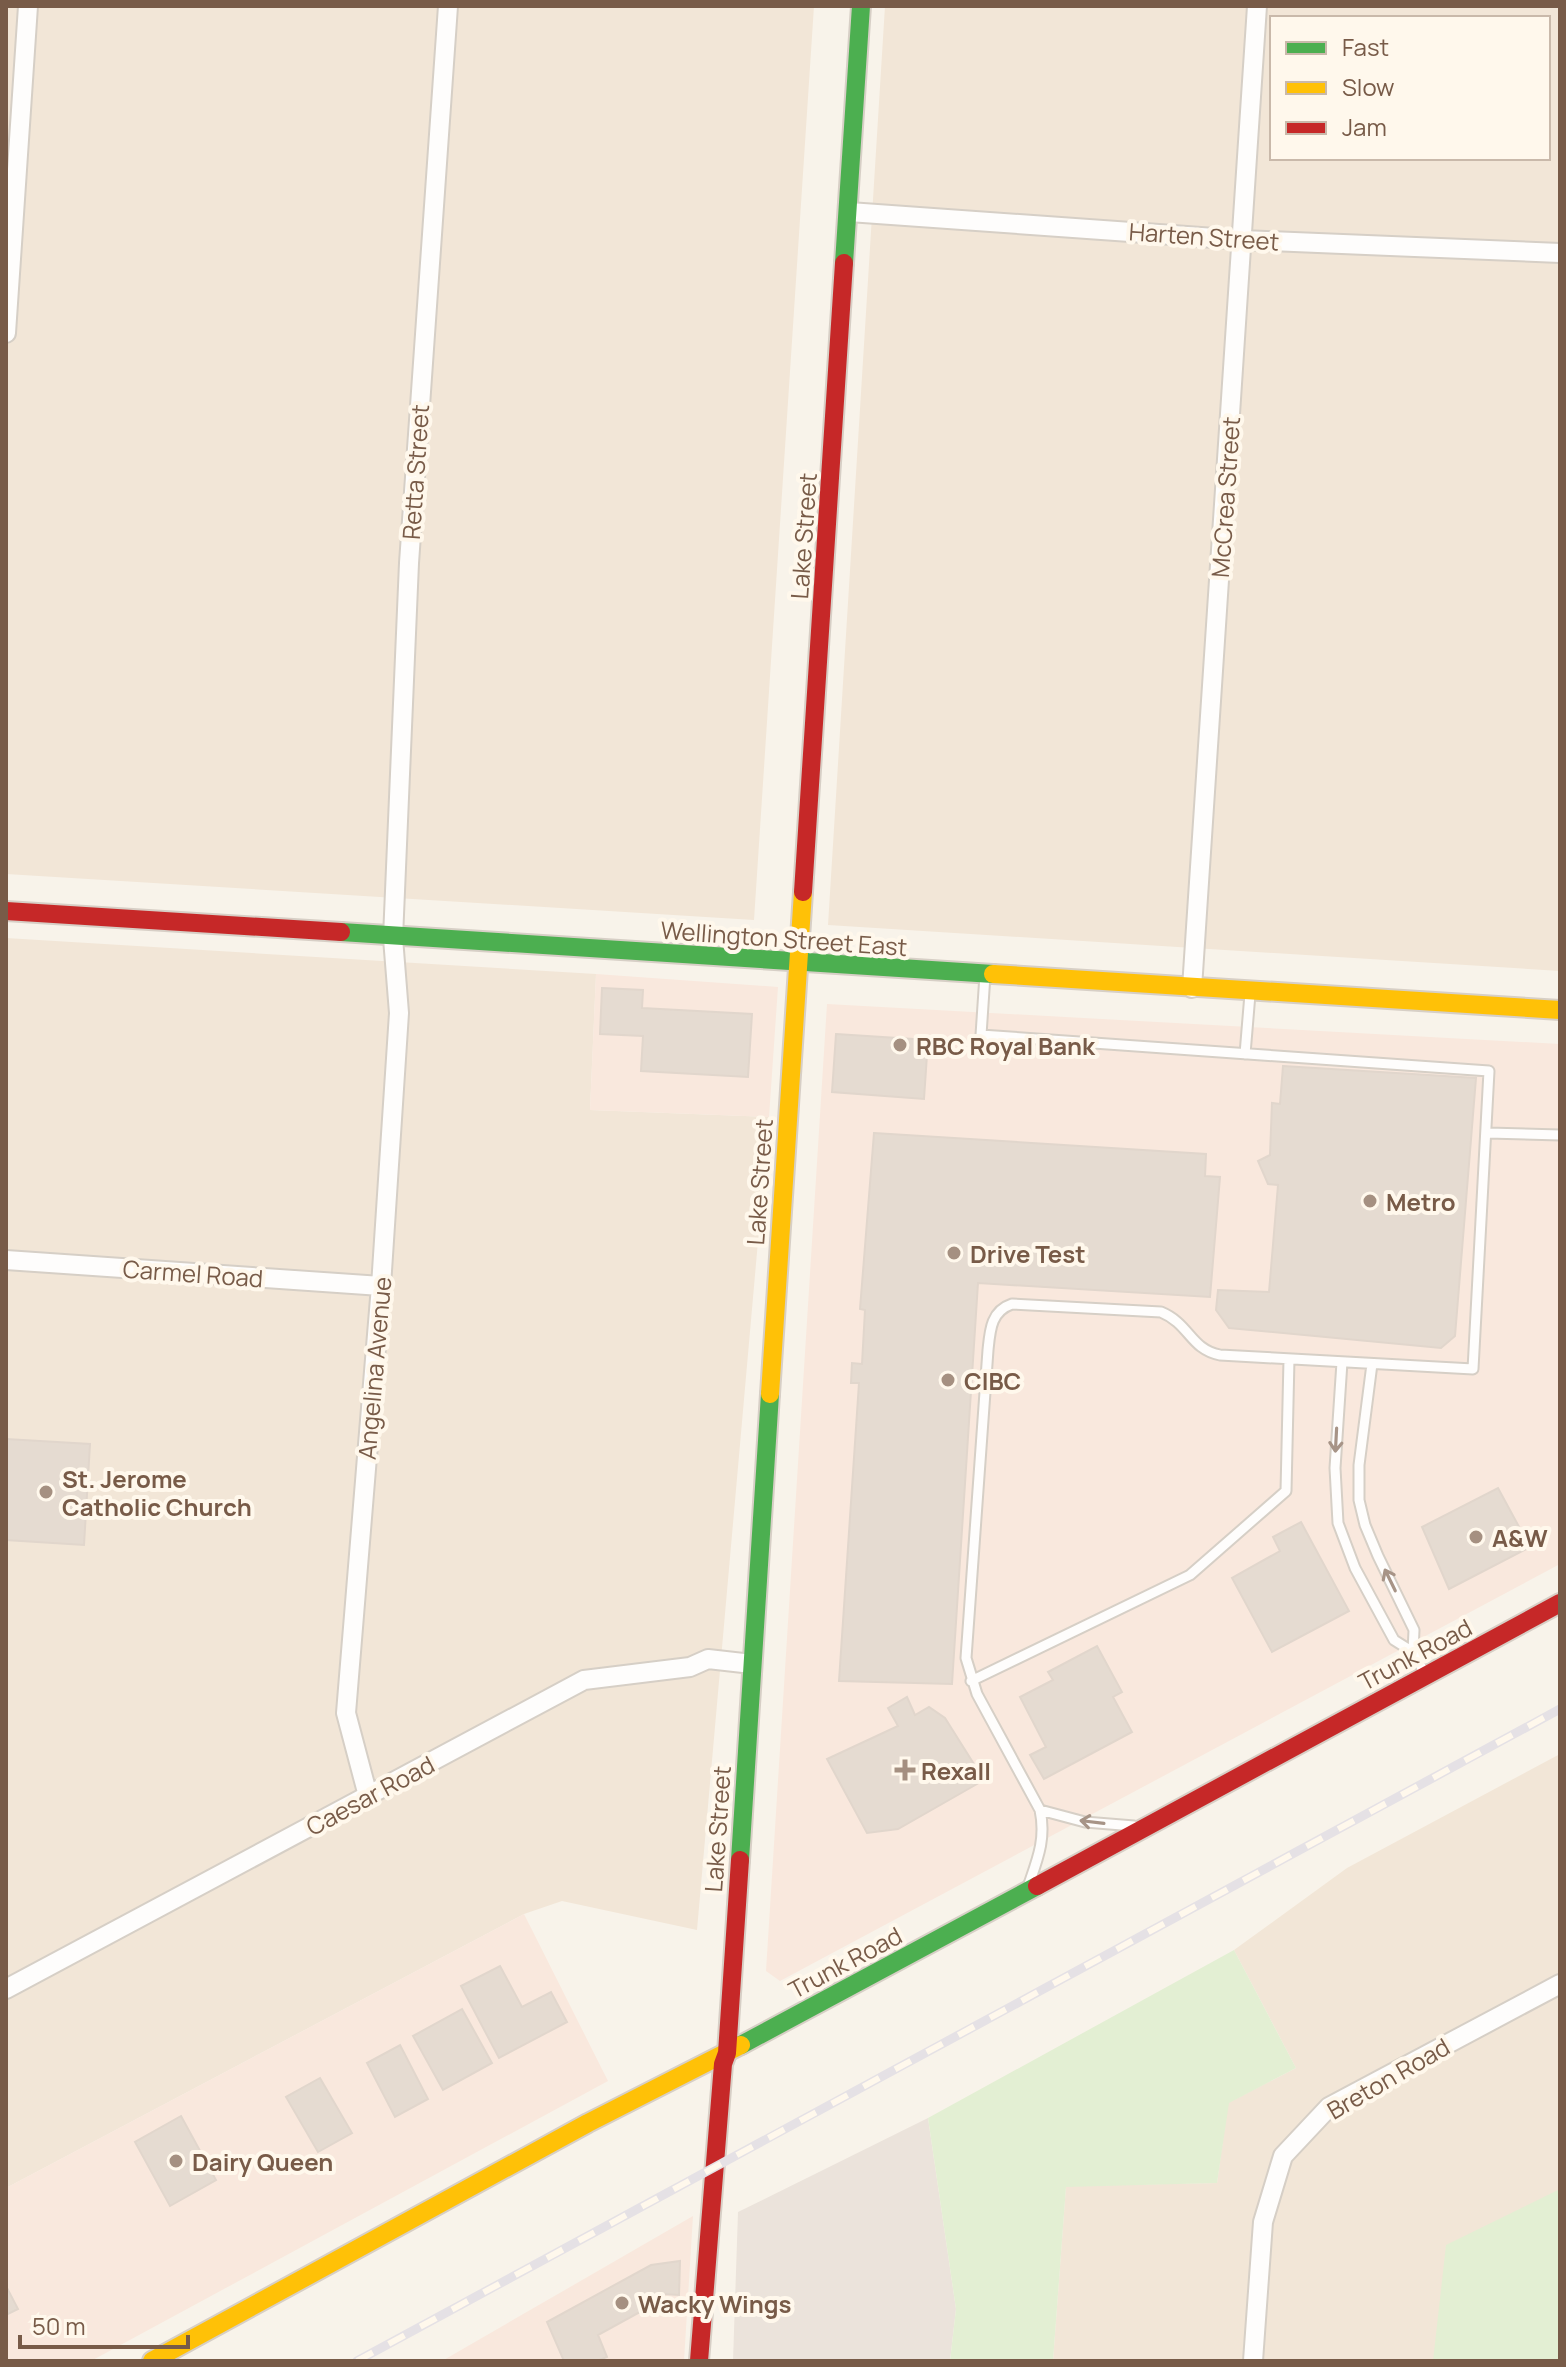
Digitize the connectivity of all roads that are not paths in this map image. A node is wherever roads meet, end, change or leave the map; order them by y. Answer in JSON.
{"nodes":[{"id":1,"x":28,"y":6,"type":"edge"},
{"id":2,"x":448,"y":6,"type":"edge"},
{"id":3,"x":861,"y":6,"type":"edge"},
{"id":4,"x":1257,"y":6,"type":"edge"},
{"id":5,"x":849,"y":212,"type":"junction"},
{"id":6,"x":1243,"y":240,"type":"junction"},
{"id":7,"x":1560,"y":253,"type":"edge"},
{"id":8,"x":7,"y":284,"type":"edge"},
{"id":9,"x":6,"y":333,"type":"edge"},
{"id":10,"x":6,"y":911,"type":"edge"},
{"id":11,"x":393,"y":938,"type":"junction"},
{"id":12,"x":798,"y":963,"type":"junction"},
{"id":13,"x":985,"y":975,"type":"junction"},
{"id":14,"x":1192,"y":988,"type":"junction"},
{"id":15,"x":1250,"y":991,"type":"junction"},
{"id":16,"x":1560,"y":1010,"type":"edge"},
{"id":17,"x":1245,"y":1054,"type":"junction"},
{"id":18,"x":1488,"y":1133,"type":"junction"},
{"id":19,"x":1560,"y":1135,"type":"edge"},
{"id":20,"x":6,"y":1260,"type":"edge"},
{"id":21,"x":381,"y":1286,"type":"junction"},
{"id":22,"x":1289,"y":1359,"type":"junction"},
{"id":23,"x":1342,"y":1362,"type":"junction"},
{"id":24,"x":1372,"y":1364,"type":"junction"},
{"id":25,"x":1560,"y":1603,"type":"edge"},
{"id":26,"x":1413,"y":1652,"type":"junction"},
{"id":27,"x":752,"y":1664,"type":"junction"},
{"id":28,"x":1426,"y":1675,"type":"junction"},
{"id":29,"x":971,"y":1681,"type":"junction"},
{"id":30,"x":368,"y":1796,"type":"junction"},
{"id":31,"x":1040,"y":1810,"type":"junction"},
{"id":32,"x":1146,"y":1827,"type":"junction"},
{"id":33,"x":1026,"y":1891,"type":"junction"},
{"id":34,"x":1560,"y":1984,"type":"edge"},
{"id":35,"x":6,"y":1989,"type":"edge"},
{"id":36,"x":727,"y":2053,"type":"junction"},
{"id":37,"x":152,"y":2361,"type":"edge"},
{"id":38,"x":699,"y":2361,"type":"edge"},
{"id":39,"x":1253,"y":2361,"type":"edge"}],
"edges":[{"from":1,"to":8,"type":"street"},
{"from":2,"to":11,"type":"street","name":"Retta Street"},
{"from":3,"to":5,"type":"main road","name":"Lake Street"},
{"from":4,"to":6,"type":"street","name":"McCrea Street"},
{"from":5,"to":6,"type":"street","name":"Harten Street"},
{"from":5,"to":12,"type":"main road","name":"Lake Street"},
{"from":6,"to":7,"type":"street","name":"Harten Street"},
{"from":6,"to":14,"type":"street","name":"McCrea Street"},
{"from":8,"to":9,"type":"street"},
{"from":10,"to":11,"type":"main road","name":"Wellington Street East"},
{"from":11,"to":12,"type":"main road","name":"Wellington Street East"},
{"from":11,"to":21,"type":"street","name":"Angelina Avenue"},
{"from":12,"to":13,"type":"main road","name":"Wellington Street East"},
{"from":12,"to":27,"type":"main road","name":"Lake Street"},
{"from":13,"to":14,"type":"main road","name":"Wellington Street East"},
{"from":13,"to":17,"type":"lane"},
{"from":14,"to":15,"type":"main road","name":"Wellington Street East"},
{"from":15,"to":16,"type":"main road","name":"Wellington Street East"},
{"from":15,"to":17,"type":"lane"},
{"from":17,"to":18,"type":"lane"},
{"from":18,"to":19,"type":"lane"},
{"from":18,"to":24,"type":"lane"},
{"from":20,"to":21,"type":"street","name":"Carmel Road"},
{"from":21,"to":30,"type":"street","name":"Angelina Avenue"},
{"from":22,"to":23,"type":"lane"},
{"from":22,"to":29,"type":"lane"},
{"from":22,"to":29,"type":"lane"},
{"from":23,"to":24,"type":"lane"},
{"from":23,"to":26,"type":"lane","one_way":true},
{"from":26,"to":24,"type":"lane","one_way":true},
{"from":25,"to":28,"type":"main road","name":"Trunk Road"},
{"from":26,"to":28,"type":"lane"},
{"from":27,"to":30,"type":"street","name":"Caesar Road"},
{"from":27,"to":36,"type":"main road","name":"Lake Street"},
{"from":28,"to":32,"type":"main road","name":"Trunk Road"},
{"from":29,"to":31,"type":"lane"},
{"from":30,"to":35,"type":"street","name":"Caesar Road"},
{"from":32,"to":31,"type":"lane","one_way":true},
{"from":31,"to":33,"type":"lane"},
{"from":32,"to":33,"type":"main road","name":"Trunk Road"},
{"from":33,"to":36,"type":"main road","name":"Trunk Road"},
{"from":34,"to":39,"type":"street","name":"Breton Road"},
{"from":36,"to":37,"type":"main road","name":"Trunk Road"},
{"from":36,"to":38,"type":"main road","name":"Lake Street"}]}
